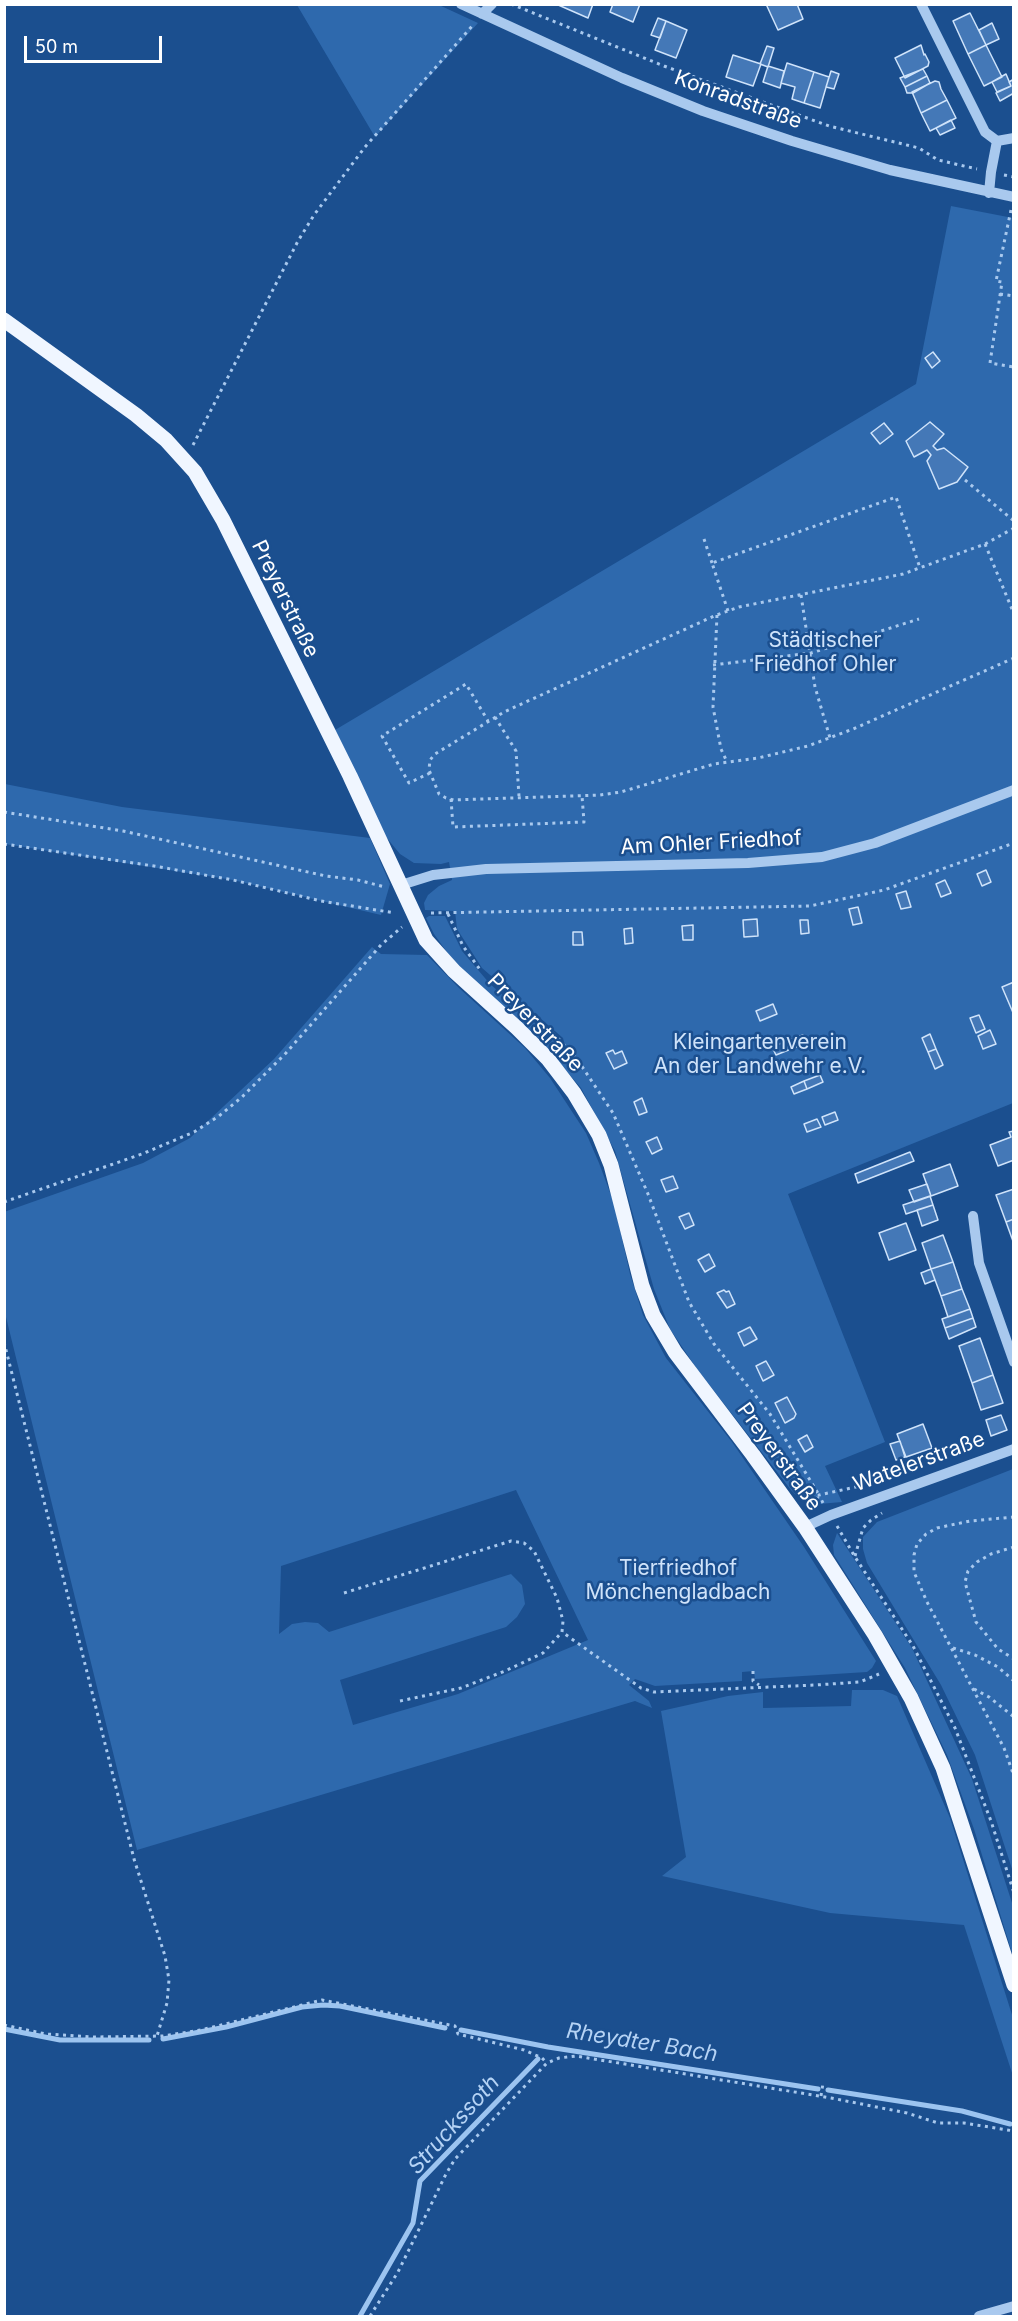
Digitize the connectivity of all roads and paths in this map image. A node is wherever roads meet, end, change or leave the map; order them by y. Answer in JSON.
{"nodes":[{"id":1,"x":461,"y":4,"type":"edge"},
{"id":2,"x":492,"y":4,"type":"edge"},
{"id":3,"x":511,"y":4,"type":"edge"},
{"id":4,"x":921,"y":4,"type":"edge"},
{"id":5,"x":482,"y":14,"type":"junction"},
{"id":6,"x":1014,"y":138,"type":"edge"},
{"id":7,"x":997,"y":141,"type":"junction"},
{"id":8,"x":991,"y":172,"type":"junction"},
{"id":9,"x":1014,"y":177,"type":"edge"},
{"id":10,"x":989,"y":193,"type":"junction"},
{"id":11,"x":1014,"y":197,"type":"edge"},
{"id":12,"x":1000,"y":294,"type":"junction"},
{"id":13,"x":1014,"y":296,"type":"edge"},
{"id":14,"x":4,"y":320,"type":"edge"},
{"id":15,"x":1014,"y":367,"type":"edge"},
{"id":16,"x":185,"y":460,"type":"junction"},
{"id":17,"x":965,"y":480,"type":"dead end"},
{"id":18,"x":1014,"y":521,"type":"edge"},
{"id":19,"x":1014,"y":528,"type":"edge"},
{"id":20,"x":704,"y":539,"type":"dead end"},
{"id":21,"x":985,"y":544,"type":"junction"},
{"id":22,"x":712,"y":563,"type":"junction"},
{"id":23,"x":920,"y":568,"type":"junction"},
{"id":24,"x":801,"y":595,"type":"junction"},
{"id":25,"x":728,"y":611,"type":"junction"},
{"id":26,"x":1014,"y":614,"type":"edge"},
{"id":27,"x":717,"y":615,"type":"junction"},
{"id":28,"x":919,"y":619,"type":"dead end"},
{"id":29,"x":811,"y":653,"type":"junction"},
{"id":30,"x":1014,"y":657,"type":"edge"},
{"id":31,"x":713,"y":665,"type":"junction"},
{"id":32,"x":495,"y":717,"type":"junction"},
{"id":33,"x":488,"y":721,"type":"junction"},
{"id":34,"x":830,"y":738,"type":"junction"},
{"id":35,"x":727,"y":762,"type":"junction"},
{"id":36,"x":430,"y":773,"type":"junction"},
{"id":37,"x":1014,"y":790,"type":"edge"},
{"id":38,"x":582,"y":796,"type":"junction"},
{"id":39,"x":519,"y":797,"type":"junction"},
{"id":40,"x":451,"y":799,"type":"junction"},
{"id":41,"x":4,"y":812,"type":"edge"},
{"id":42,"x":4,"y":843,"type":"edge"},
{"id":43,"x":1014,"y":843,"type":"edge"},
{"id":44,"x":401,"y":885,"type":"junction"},
{"id":45,"x":448,"y":914,"type":"junction"},
{"id":46,"x":414,"y":916,"type":"junction"},
{"id":47,"x":484,"y":975,"type":"dead end"},
{"id":48,"x":509,"y":996,"type":"dead end"},
{"id":49,"x":4,"y":1202,"type":"edge"},
{"id":50,"x":973,"y":1216,"type":"dead end"},
{"id":51,"x":4,"y":1342,"type":"edge"},
{"id":52,"x":1014,"y":1362,"type":"edge"},
{"id":53,"x":1014,"y":1449,"type":"edge"},
{"id":54,"x":892,"y":1510,"type":"dead end"},
{"id":55,"x":1014,"y":1517,"type":"edge"},
{"id":56,"x":805,"y":1527,"type":"junction"},
{"id":57,"x":1014,"y":1548,"type":"edge"},
{"id":58,"x":344,"y":1593,"type":"dead end"},
{"id":59,"x":562,"y":1632,"type":"junction"},
{"id":60,"x":953,"y":1648,"type":"junction"},
{"id":61,"x":1014,"y":1659,"type":"edge"},
{"id":62,"x":894,"y":1667,"type":"junction"},
{"id":63,"x":753,"y":1671,"type":"dead end"},
{"id":64,"x":1014,"y":1682,"type":"edge"},
{"id":65,"x":760,"y":1686,"type":"junction"},
{"id":66,"x":974,"y":1689,"type":"junction"},
{"id":67,"x":400,"y":1701,"type":"dead end"},
{"id":68,"x":1014,"y":1717,"type":"edge"},
{"id":69,"x":1014,"y":1776,"type":"edge"},
{"id":70,"x":1014,"y":1893,"type":"edge"},
{"id":71,"x":1014,"y":1985,"type":"edge"},
{"id":72,"x":4,"y":2025,"type":"edge"},
{"id":73,"x":157,"y":2036,"type":"junction"},
{"id":74,"x":547,"y":2063,"type":"junction"},
{"id":75,"x":823,"y":2083,"type":"dead end"},
{"id":76,"x":821,"y":2096,"type":"junction"},
{"id":77,"x":1014,"y":2131,"type":"edge"},
{"id":78,"x":1014,"y":2306,"type":"edge"},
{"id":79,"x":370,"y":2316,"type":"edge"},
{"id":80,"x":979,"y":2316,"type":"edge"}],
"edges":[{"from":1,"to":5,"type":"street","name":"Konradstraße"},
{"from":2,"to":5,"type":"street"},
{"from":3,"to":8,"type":"path"},
{"from":4,"to":7,"type":"street"},
{"from":5,"to":10,"type":"street","name":"Konradstraße"},
{"from":5,"to":16,"type":"path"},
{"from":6,"to":7,"type":"street"},
{"from":7,"to":8,"type":"street"},
{"from":8,"to":9,"type":"path"},
{"from":8,"to":10,"type":"street"},
{"from":10,"to":11,"type":"street","name":"Konradstraße"},
{"from":11,"to":12,"type":"path"},
{"from":12,"to":13,"type":"path"},
{"from":12,"to":15,"type":"path"},
{"from":14,"to":16,"type":"main road","name":"Preyerstraße"},
{"from":16,"to":44,"type":"main road","name":"Preyerstraße"},
{"from":17,"to":18,"type":"path"},
{"from":19,"to":21,"type":"path"},
{"from":20,"to":22,"type":"path"},
{"from":21,"to":23,"type":"path"},
{"from":21,"to":26,"type":"path"},
{"from":22,"to":23,"type":"path"},
{"from":22,"to":25,"type":"path"},
{"from":23,"to":24,"type":"path"},
{"from":24,"to":25,"type":"path"},
{"from":24,"to":29,"type":"path"},
{"from":25,"to":27,"type":"path"},
{"from":27,"to":31,"type":"path"},
{"from":27,"to":32,"type":"path"},
{"from":28,"to":29,"type":"path"},
{"from":29,"to":31,"type":"path"},
{"from":29,"to":34,"type":"path"},
{"from":30,"to":34,"type":"path"},
{"from":31,"to":35,"type":"path"},
{"from":32,"to":33,"type":"path"},
{"from":32,"to":39,"type":"path"},
{"from":33,"to":36,"type":"path"},
{"from":33,"to":36,"type":"path"},
{"from":34,"to":35,"type":"path"},
{"from":35,"to":38,"type":"path"},
{"from":36,"to":40,"type":"path"},
{"from":37,"to":44,"type":"street","name":"Am Ohler Friedhof"},
{"from":38,"to":39,"type":"path"},
{"from":38,"to":40,"type":"path"},
{"from":39,"to":40,"type":"path"},
{"from":41,"to":44,"type":"path"},
{"from":42,"to":46,"type":"path"},
{"from":43,"to":45,"type":"path"},
{"from":44,"to":46,"type":"main road","name":"Preyerstraße"},
{"from":45,"to":46,"type":"path"},
{"from":45,"to":47,"type":"path"},
{"from":46,"to":49,"type":"path"},
{"from":46,"to":56,"type":"main road","name":"Preyerstraße"},
{"from":48,"to":56,"type":"path"},
{"from":50,"to":52,"type":"street"},
{"from":51,"to":73,"type":"path"},
{"from":53,"to":56,"type":"street","name":"Watelerstraße"},
{"from":54,"to":70,"type":"path"},
{"from":55,"to":60,"type":"path"},
{"from":56,"to":62,"type":"main road","name":"Preyerstraße"},
{"from":57,"to":61,"type":"path"},
{"from":58,"to":59,"type":"path"},
{"from":59,"to":65,"type":"path"},
{"from":59,"to":67,"type":"path"},
{"from":60,"to":64,"type":"path"},
{"from":60,"to":66,"type":"path"},
{"from":62,"to":65,"type":"path"},
{"from":62,"to":71,"type":"main road","name":"Preyerstraße"},
{"from":63,"to":65,"type":"path"},
{"from":66,"to":68,"type":"path"},
{"from":66,"to":69,"type":"path"},
{"from":72,"to":73,"type":"path"},
{"from":73,"to":74,"type":"path"},
{"from":74,"to":76,"type":"path"},
{"from":74,"to":79,"type":"path"},
{"from":75,"to":76,"type":"path"},
{"from":76,"to":77,"type":"path"},
{"from":78,"to":80,"type":"street"}]}
